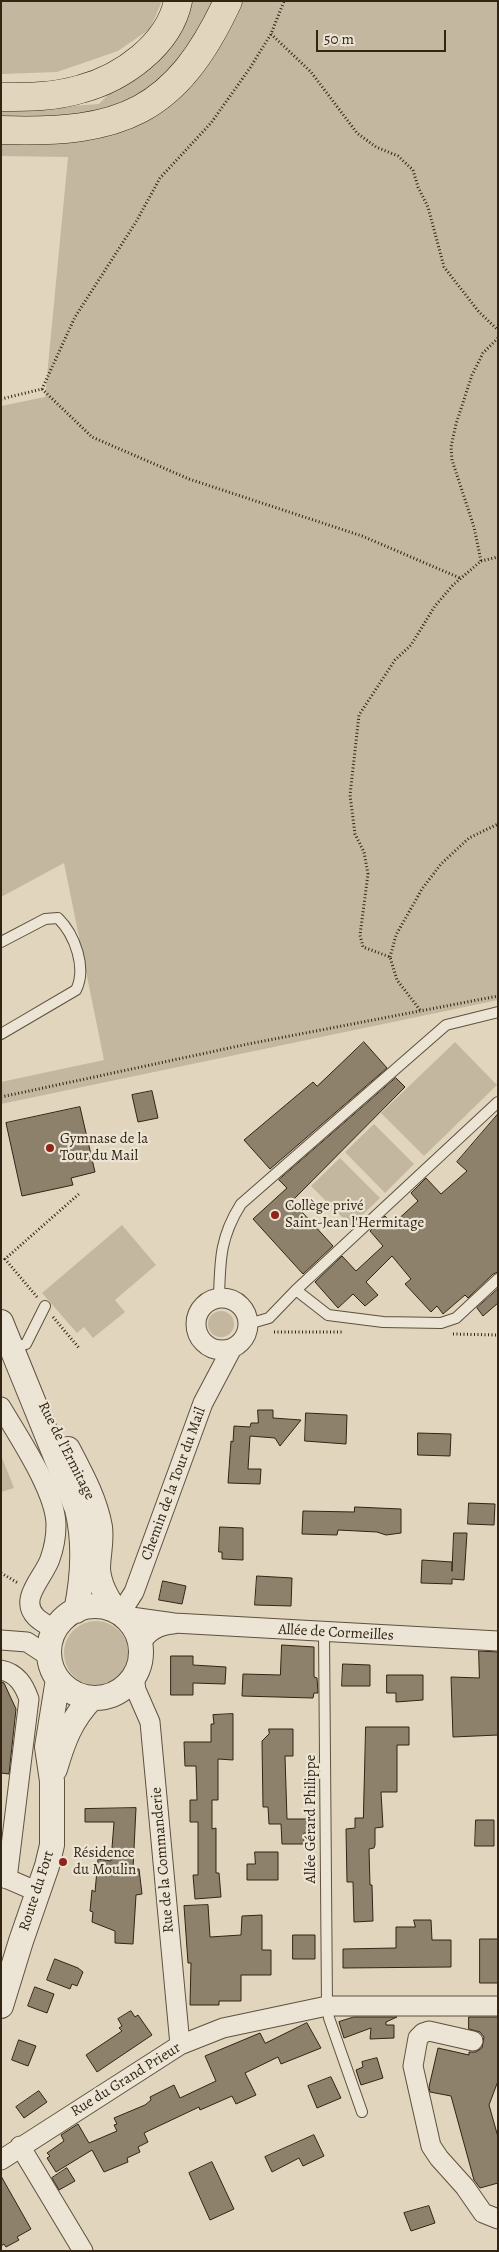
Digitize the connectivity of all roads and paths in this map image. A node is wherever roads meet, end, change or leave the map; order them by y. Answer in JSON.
{"nodes":[{"id":1,"x":178,"y":1,"type":"edge"},
{"id":2,"x":228,"y":1,"type":"edge"},
{"id":3,"x":284,"y":1,"type":"edge"},
{"id":4,"x":271,"y":34,"type":"junction"},
{"id":5,"x":1,"y":98,"type":"edge"},
{"id":6,"x":1,"y":130,"type":"edge"},
{"id":7,"x":498,"y":330,"type":"edge"},
{"id":8,"x":498,"y":338,"type":"edge"},
{"id":9,"x":42,"y":389,"type":"junction"},
{"id":10,"x":1,"y":399,"type":"edge"},
{"id":11,"x":498,"y":557,"type":"edge"},
{"id":12,"x":481,"y":561,"type":"junction"},
{"id":13,"x":460,"y":578,"type":"junction"},
{"id":14,"x":498,"y":824,"type":"edge"},
{"id":15,"x":1,"y":942,"type":"edge"},
{"id":16,"x":390,"y":957,"type":"junction"},
{"id":17,"x":498,"y":996,"type":"edge"},
{"id":18,"x":420,"y":1010,"type":"junction"},
{"id":19,"x":498,"y":1012,"type":"edge"},
{"id":20,"x":1,"y":1034,"type":"edge"},
{"id":21,"x":1,"y":1096,"type":"edge"},
{"id":22,"x":498,"y":1102,"type":"edge"},
{"id":23,"x":80,"y":1193,"type":"dead end"},
{"id":24,"x":498,"y":1279,"type":"edge"},
{"id":25,"x":31,"y":1290,"type":"dead end"},
{"id":26,"x":296,"y":1290,"type":"junction"},
{"id":27,"x":218,"y":1298,"type":"junction"},
{"id":28,"x":45,"y":1306,"type":"dead end"},
{"id":29,"x":1,"y":1322,"type":"edge"},
{"id":30,"x":248,"y":1324,"type":"junction"},
{"id":31,"x":207,"y":1346,"type":"junction"},
{"id":32,"x":232,"y":1348,"type":"junction"},
{"id":33,"x":12,"y":1350,"type":"junction"},
{"id":34,"x":216,"y":1377,"type":"junction"},
{"id":35,"x":1,"y":1407,"type":"edge"},
{"id":36,"x":76,"y":1611,"type":"junction"},
{"id":37,"x":120,"y":1614,"type":"junction"},
{"id":38,"x":174,"y":1624,"type":"junction"},
{"id":39,"x":55,"y":1630,"type":"junction"},
{"id":40,"x":324,"y":1633,"type":"junction"},
{"id":41,"x":1,"y":1640,"type":"edge"},
{"id":42,"x":498,"y":1641,"type":"edge"},
{"id":43,"x":140,"y":1645,"type":"junction"},
{"id":44,"x":54,"y":1668,"type":"junction"},
{"id":45,"x":1,"y":1670,"type":"edge"},
{"id":46,"x":134,"y":1676,"type":"junction"},
{"id":47,"x":92,"y":1698,"type":"junction"},
{"id":48,"x":52,"y":1781,"type":"junction"},
{"id":49,"x":4,"y":1877,"type":"edge"},
{"id":50,"x":38,"y":1892,"type":"junction"},
{"id":51,"x":21,"y":1941,"type":"junction"},
{"id":52,"x":1,"y":1986,"type":"edge"},
{"id":53,"x":1,"y":2006,"type":"edge"},
{"id":54,"x":327,"y":2006,"type":"junction"},
{"id":55,"x":446,"y":2006,"type":"junction"},
{"id":56,"x":498,"y":2006,"type":"edge"},
{"id":57,"x":448,"y":2035,"type":"junction"},
{"id":58,"x":473,"y":2040,"type":"dead end"},
{"id":59,"x":180,"y":2045,"type":"junction"},
{"id":60,"x":362,"y":2112,"type":"dead end"},
{"id":61,"x":20,"y":2146,"type":"junction"},
{"id":62,"x":1,"y":2160,"type":"edge"},
{"id":63,"x":498,"y":2219,"type":"edge"},
{"id":64,"x":83,"y":2251,"type":"edge"}],
"edges":[{"from":1,"to":5,"type":"highway"},
{"from":2,"to":6,"type":"highway"},
{"from":3,"to":4,"type":"path"},
{"from":4,"to":7,"type":"path"},
{"from":4,"to":9,"type":"path"},
{"from":8,"to":12,"type":"path"},
{"from":9,"to":10,"type":"path"},
{"from":9,"to":13,"type":"path"},
{"from":11,"to":12,"type":"path"},
{"from":12,"to":13,"type":"path"},
{"from":13,"to":16,"type":"path"},
{"from":14,"to":16,"type":"path"},
{"from":15,"to":20,"type":"lane"},
{"from":16,"to":18,"type":"path"},
{"from":17,"to":18,"type":"path"},
{"from":18,"to":21,"type":"path"},
{"from":19,"to":27,"type":"lane"},
{"from":22,"to":26,"type":"lane"},
{"from":23,"to":25,"type":"path"},
{"from":24,"to":26,"type":"lane"},
{"from":26,"to":30,"type":"lane"},
{"from":27,"to":30,"type":"street"},
{"from":27,"to":31,"type":"street"},
{"from":28,"to":33,"type":"lane"},
{"from":29,"to":33,"type":"street","name":"Rue de l'Ermitage"},
{"from":30,"to":32,"type":"street"},
{"from":31,"to":32,"type":"street"},
{"from":31,"to":34,"type":"street"},
{"from":32,"to":34,"type":"street","name":"Chemin de la Tour du Mail"},
{"from":33,"to":36,"type":"street","name":"Rue de l'Ermitage"},
{"from":33,"to":37,"type":"street","name":"Rue de l'Ermitage"},
{"from":34,"to":37,"type":"street","name":"Chemin de la Tour du Mail"},
{"from":35,"to":39,"type":"street"},
{"from":36,"to":37,"type":"street"},
{"from":36,"to":39,"type":"street"},
{"from":37,"to":38,"type":"street","name":"Allée de Cormeilles"},
{"from":37,"to":43,"type":"street"},
{"from":38,"to":40,"type":"street","name":"Allée de Cormeilles"},
{"from":38,"to":43,"type":"street","name":"Allée de Cormeilles"},
{"from":39,"to":44,"type":"street"},
{"from":40,"to":42,"type":"street","name":"Allée de Cormeilles"},
{"from":40,"to":54,"type":"lane","name":"Allée Gérard Philippe"},
{"from":41,"to":44,"type":"street"},
{"from":43,"to":46,"type":"street"},
{"from":44,"to":47,"type":"street"},
{"from":44,"to":48,"type":"street","name":"Route du Fort"},
{"from":45,"to":49,"type":"street"},
{"from":46,"to":47,"type":"street"},
{"from":46,"to":59,"type":"street","name":"Rue de la Commanderie"},
{"from":47,"to":48,"type":"street","name":"Route du Fort"},
{"from":48,"to":50,"type":"street","name":"Route du Fort"},
{"from":49,"to":50,"type":"street"},
{"from":50,"to":51,"type":"street","name":"Route du Fort"},
{"from":51,"to":52,"type":"street","name":"Route du Fort"},
{"from":51,"to":53,"type":"street","name":"Route du Fort"},
{"from":54,"to":55,"type":"street","name":"Rue du Grand Prieur"},
{"from":54,"to":59,"type":"street","name":"Rue du Grand Prieur"},
{"from":54,"to":60,"type":"lane","name":"Allée Gérard Philippe"},
{"from":55,"to":56,"type":"street","name":"Rue du Grand Prieur"},
{"from":55,"to":57,"type":"street"},
{"from":57,"to":58,"type":"street"},
{"from":57,"to":63,"type":"street"},
{"from":59,"to":61,"type":"street","name":"Rue du Grand Prieur"},
{"from":61,"to":62,"type":"street","name":"Rue du Grand Prieur"},
{"from":61,"to":64,"type":"street"}]}
